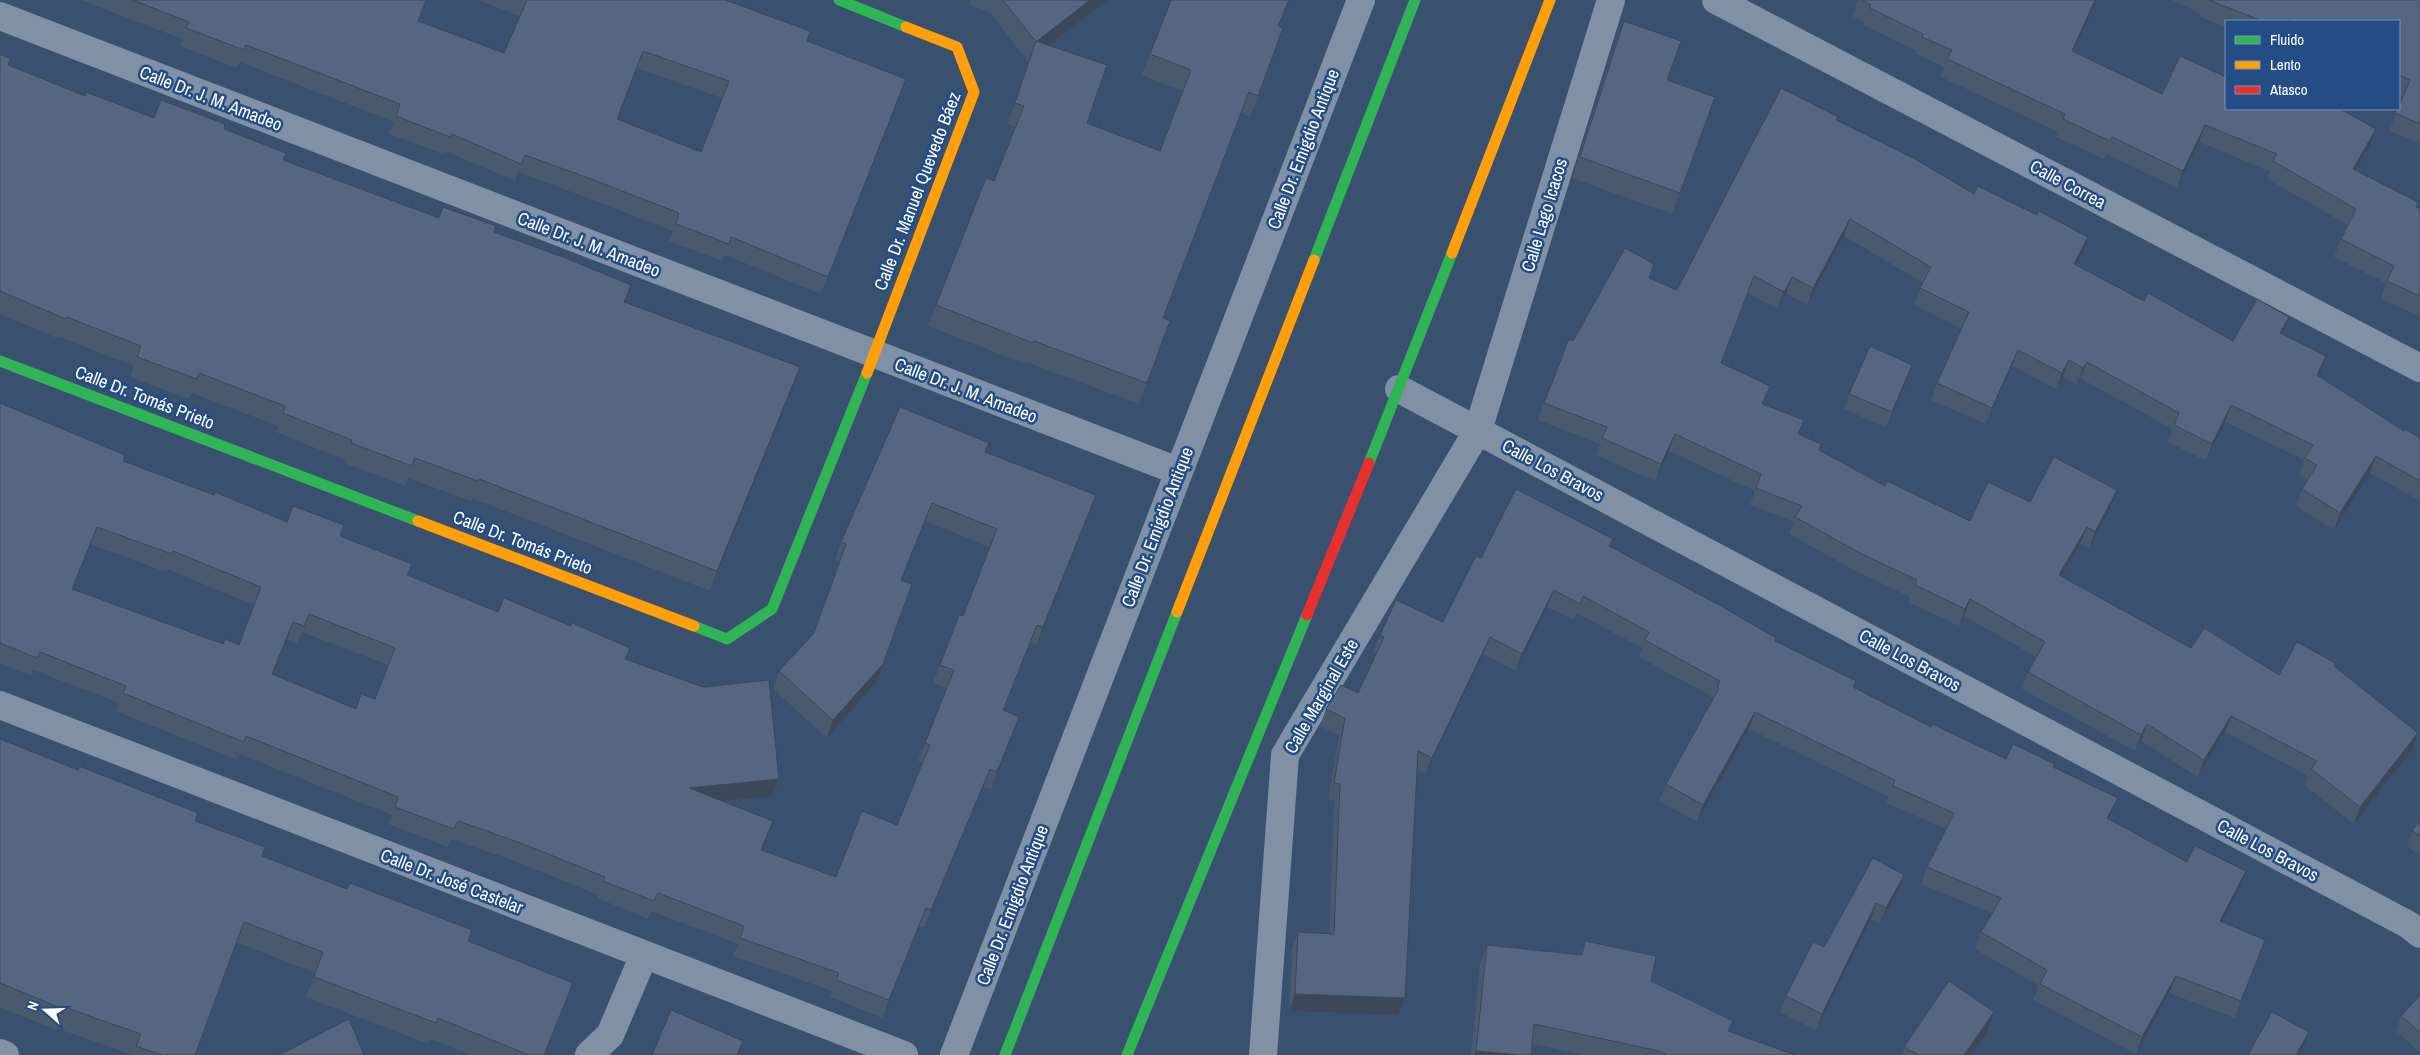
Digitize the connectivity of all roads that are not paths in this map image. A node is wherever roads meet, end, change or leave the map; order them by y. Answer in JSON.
{"nodes":[{"id":1,"x":838,"y":0,"type":"edge"},
{"id":2,"x":1361,"y":0,"type":"edge"},
{"id":3,"x":1415,"y":0,"type":"edge"},
{"id":4,"x":1550,"y":0,"type":"edge"},
{"id":5,"x":1611,"y":0,"type":"edge"},
{"id":6,"x":1716,"y":0,"type":"edge"},
{"id":7,"x":0,"y":16,"type":"edge"},
{"id":8,"x":874,"y":355,"type":"junction"},
{"id":9,"x":0,"y":361,"type":"edge"},
{"id":10,"x":2420,"y":368,"type":"edge"},
{"id":11,"x":1399,"y":389,"type":"junction"},
{"id":12,"x":1478,"y":430,"type":"junction"},
{"id":13,"x":1178,"y":471,"type":"junction"},
{"id":14,"x":0,"y":705,"type":"edge"},
{"id":15,"x":2420,"y":934,"type":"edge"},
{"id":16,"x":644,"y":956,"type":"junction"},
{"id":17,"x":0,"y":1053,"type":"edge"},
{"id":18,"x":6,"y":1055,"type":"edge"},
{"id":19,"x":589,"y":1055,"type":"edge"},
{"id":20,"x":904,"y":1055,"type":"edge"},
{"id":21,"x":954,"y":1055,"type":"edge"},
{"id":22,"x":1005,"y":1055,"type":"edge"},
{"id":23,"x":1127,"y":1055,"type":"edge"},
{"id":24,"x":1263,"y":1055,"type":"edge"}],
"edges":[{"from":1,"to":8,"type":"street","name":"Calle Dr. Manuel Quevedo Báez"},
{"from":2,"to":13,"type":"street","name":"Calle Dr. Emigdio Antique"},
{"from":3,"to":22,"type":"street"},
{"from":4,"to":11,"type":"street"},
{"from":5,"to":12,"type":"street","name":"Calle Lago Icacos"},
{"from":6,"to":10,"type":"street","name":"Calle Correa"},
{"from":7,"to":8,"type":"street","name":"Calle Dr. J. M. Amadeo"},
{"from":8,"to":9,"type":"street","name":"Calle Dr. Tomás Prieto"},
{"from":8,"to":13,"type":"street","name":"Calle Dr. J. M. Amadeo"},
{"from":11,"to":12,"type":"street","name":"Calle Los Bravos"},
{"from":11,"to":23,"type":"street"},
{"from":12,"to":15,"type":"street","name":"Calle Los Bravos"},
{"from":12,"to":24,"type":"street","name":"Calle Marginal Este"},
{"from":13,"to":21,"type":"street","name":"Calle Dr. Emigdio Antique"},
{"from":14,"to":16,"type":"street","name":"Calle Dr. José Castelar"},
{"from":16,"to":19,"type":"street"},
{"from":16,"to":20,"type":"street","name":"Calle Dr. José Castelar"},
{"from":17,"to":18,"type":"street"}]}
